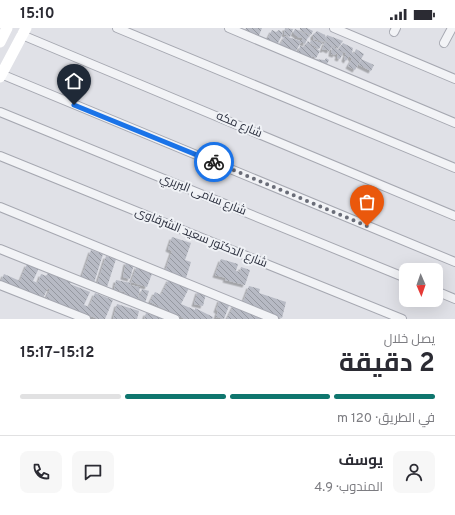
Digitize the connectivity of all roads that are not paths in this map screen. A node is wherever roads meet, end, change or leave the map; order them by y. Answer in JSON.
{"nodes":[{"id":1,"x":7,"y":28,"type":"edge"},
{"id":2,"x":116,"y":28,"type":"edge"},
{"id":3,"x":229,"y":28,"type":"edge"},
{"id":4,"x":452,"y":28,"type":"edge"},
{"id":5,"x":338,"y":29,"type":"edge"},
{"id":6,"x":24,"y":31,"type":"edge"},
{"id":7,"x":0,"y":42,"type":"edge"},
{"id":8,"x":444,"y":43,"type":"dead end"},
{"id":9,"x":1,"y":76,"type":"edge"},
{"id":10,"x":455,"y":79,"type":"edge"},
{"id":11,"x":0,"y":112,"type":"edge"},
{"id":12,"x":455,"y":124,"type":"edge"},
{"id":13,"x":0,"y":156,"type":"edge"},
{"id":14,"x":455,"y":168,"type":"edge"},
{"id":15,"x":0,"y":207,"type":"edge"},
{"id":16,"x":455,"y":216,"type":"edge"},
{"id":17,"x":0,"y":249,"type":"edge"},
{"id":18,"x":455,"y":262,"type":"edge"},
{"id":19,"x":399,"y":275,"type":"edge"},
{"id":20,"x":0,"y":285,"type":"edge"},
{"id":21,"x":443,"y":294,"type":"edge"},
{"id":22,"x":455,"y":299,"type":"edge"},
{"id":23,"x":86,"y":319,"type":"edge"},
{"id":24,"x":175,"y":319,"type":"edge"},
{"id":25,"x":274,"y":319,"type":"edge"},
{"id":26,"x":402,"y":319,"type":"edge"}],
"edges":[{"from":1,"to":7,"type":"main road"},
{"from":2,"to":14,"type":"street"},
{"from":3,"to":12,"type":"street"},
{"from":4,"to":8,"type":"street"},
{"from":5,"to":10,"type":"street"},
{"from":6,"to":9,"type":"main road"},
{"from":6,"to":16,"type":"street","name":"شارع مكه"},
{"from":9,"to":18,"type":"street"},
{"from":11,"to":19,"type":"street","name":"شارع سامى البربري"},
{"from":13,"to":26,"type":"street","name":"شارع الدكتور سعيد الشرقاوى"},
{"from":15,"to":25,"type":"street"},
{"from":17,"to":24,"type":"street"},
{"from":20,"to":23,"type":"street"},
{"from":21,"to":22,"type":"street"}]}
